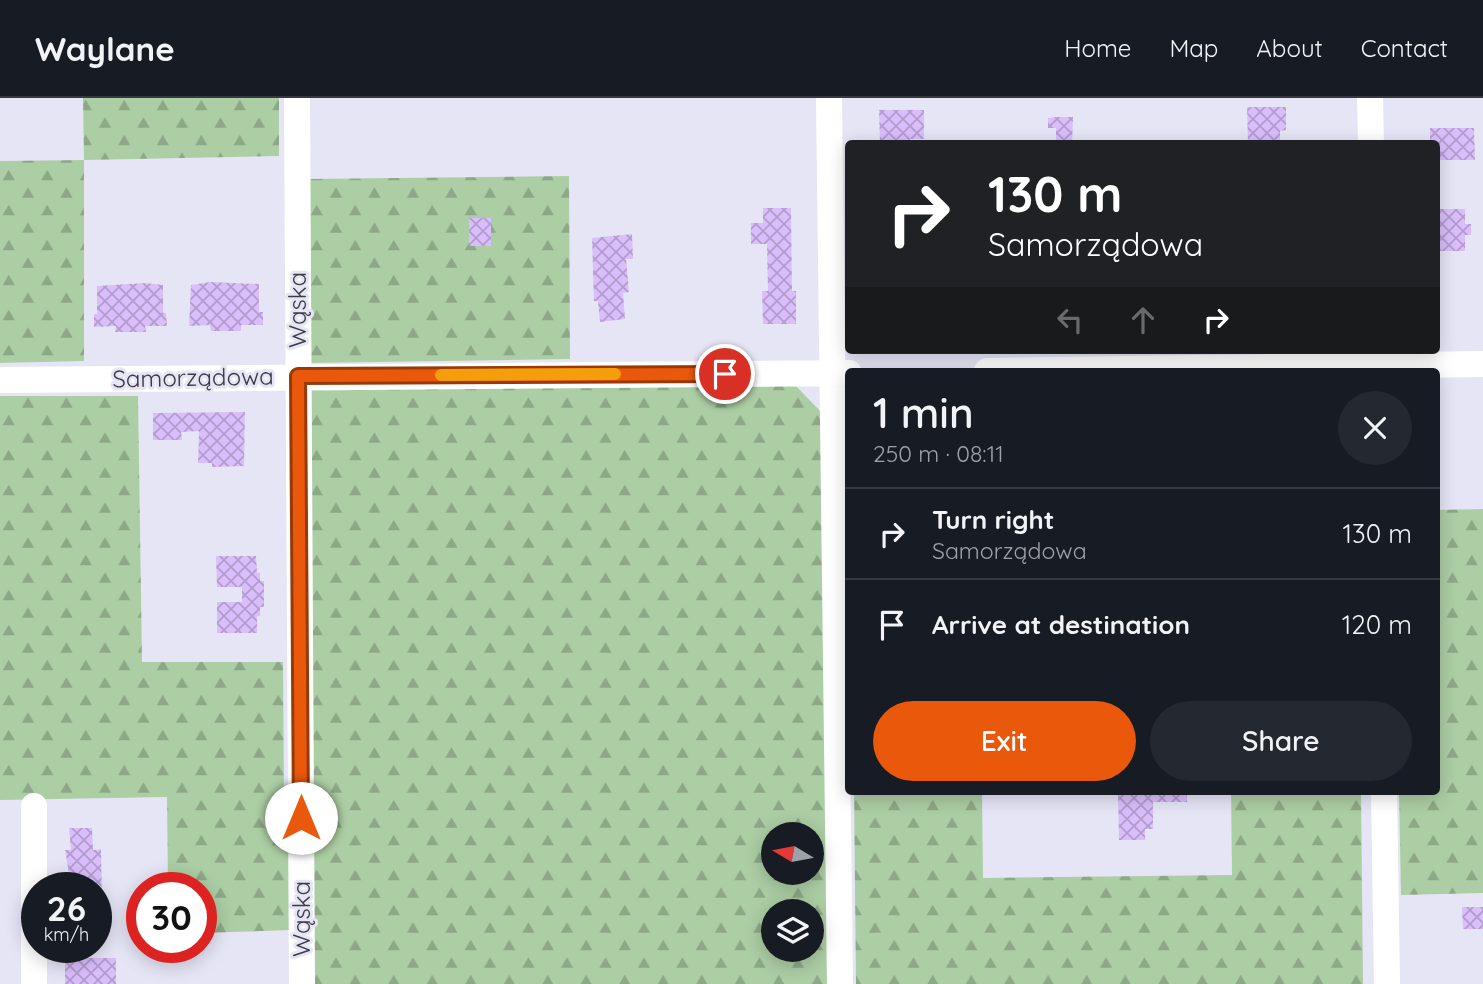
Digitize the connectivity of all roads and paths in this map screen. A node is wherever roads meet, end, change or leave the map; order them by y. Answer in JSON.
{"nodes":[{"id":1,"x":297,"y":98,"type":"edge"},
{"id":2,"x":829,"y":98,"type":"edge"},
{"id":3,"x":1370,"y":98,"type":"edge"},
{"id":4,"x":1371,"y":140,"type":"edge"},
{"id":5,"x":1375,"y":362,"type":"edge"},
{"id":6,"x":1483,"y":363,"type":"edge"},
{"id":7,"x":1116,"y":368,"type":"edge"},
{"id":8,"x":840,"y":373,"type":"edge"},
{"id":9,"x":298,"y":376,"type":"junction"},
{"id":10,"x":0,"y":380,"type":"edge"},
{"id":11,"x":843,"y":717,"type":"edge"},
{"id":12,"x":1384,"y":795,"type":"edge"},
{"id":13,"x":34,"y":806,"type":"dead end"},
{"id":14,"x":34,"y":984,"type":"edge"},
{"id":15,"x":302,"y":984,"type":"edge"},
{"id":16,"x":840,"y":984,"type":"edge"},
{"id":17,"x":1387,"y":984,"type":"edge"}],
"edges":[{"from":1,"to":9,"type":"street","name":"Wąska"},
{"from":2,"to":8,"type":"street"},
{"from":3,"to":4,"type":"street"},
{"from":5,"to":6,"type":"street"},
{"from":5,"to":7,"type":"street"},
{"from":8,"to":9,"type":"street","name":"Samorządowa"},
{"from":8,"to":11,"type":"street"},
{"from":9,"to":10,"type":"street","name":"Samorządowa"},
{"from":9,"to":15,"type":"street","name":"Wąska"},
{"from":11,"to":16,"type":"street"},
{"from":12,"to":17,"type":"street"},
{"from":13,"to":14,"type":"street"}]}
